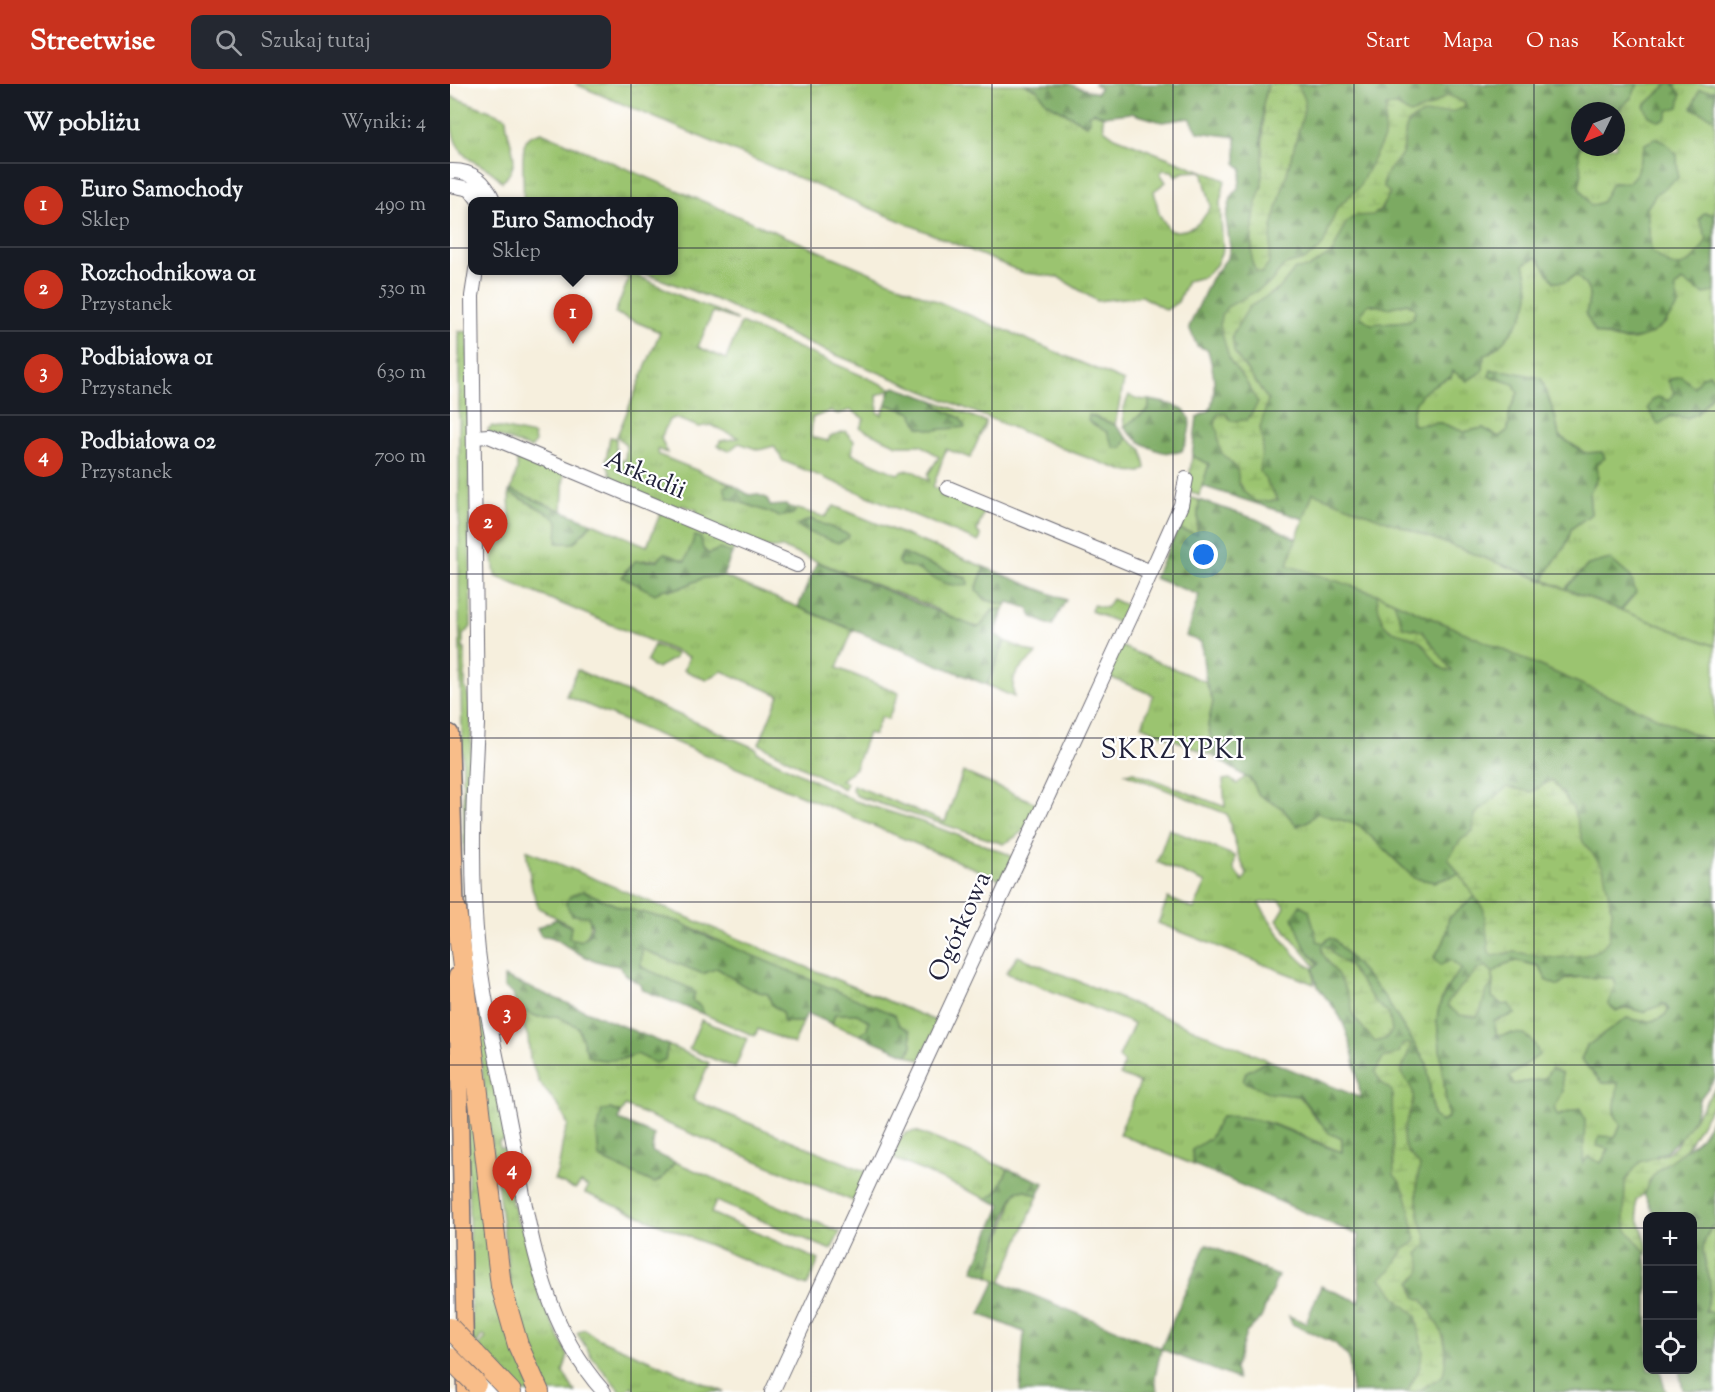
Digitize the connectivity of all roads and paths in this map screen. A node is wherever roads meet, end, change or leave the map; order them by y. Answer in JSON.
{"nodes":[{"id":1,"x":450,"y":171,"type":"edge"},
{"id":2,"x":450,"y":185,"type":"edge"},
{"id":3,"x":477,"y":197,"type":"edge"},
{"id":4,"x":491,"y":197,"type":"edge"},
{"id":5,"x":475,"y":275,"type":"edge"},
{"id":6,"x":474,"y":437,"type":"junction"},
{"id":7,"x":1186,"y":479,"type":"dead end"},
{"id":8,"x":948,"y":488,"type":"dead end"},
{"id":9,"x":797,"y":565,"type":"dead end"},
{"id":10,"x":1151,"y":572,"type":"junction"},
{"id":11,"x":450,"y":733,"type":"edge"},
{"id":12,"x":456,"y":909,"type":"junction"},
{"id":13,"x":454,"y":1028,"type":"edge"},
{"id":14,"x":450,"y":1328,"type":"edge"},
{"id":15,"x":450,"y":1358,"type":"edge"},
{"id":16,"x":475,"y":1389,"type":"edge"},
{"id":17,"x":512,"y":1392,"type":"edge"},
{"id":18,"x":539,"y":1392,"type":"edge"},
{"id":19,"x":604,"y":1392,"type":"edge"},
{"id":20,"x":771,"y":1392,"type":"edge"}],
"edges":[{"from":1,"to":4,"type":"street"},
{"from":2,"to":3,"type":"street"},
{"from":5,"to":6,"type":"street"},
{"from":6,"to":9,"type":"street","name":"Arkadii"},
{"from":6,"to":19,"type":"street"},
{"from":7,"to":10,"type":"street","name":"Ogórkowa"},
{"from":8,"to":10,"type":"street"},
{"from":10,"to":20,"type":"street","name":"Ogórkowa"},
{"from":11,"to":12,"type":"main road"},
{"from":12,"to":13,"type":"main road"},
{"from":12,"to":18,"type":"highway"},
{"from":13,"to":16,"type":"main road"},
{"from":14,"to":17,"type":"highway","bridge":true},
{"from":15,"to":16,"type":"highway","bridge":true}]}
